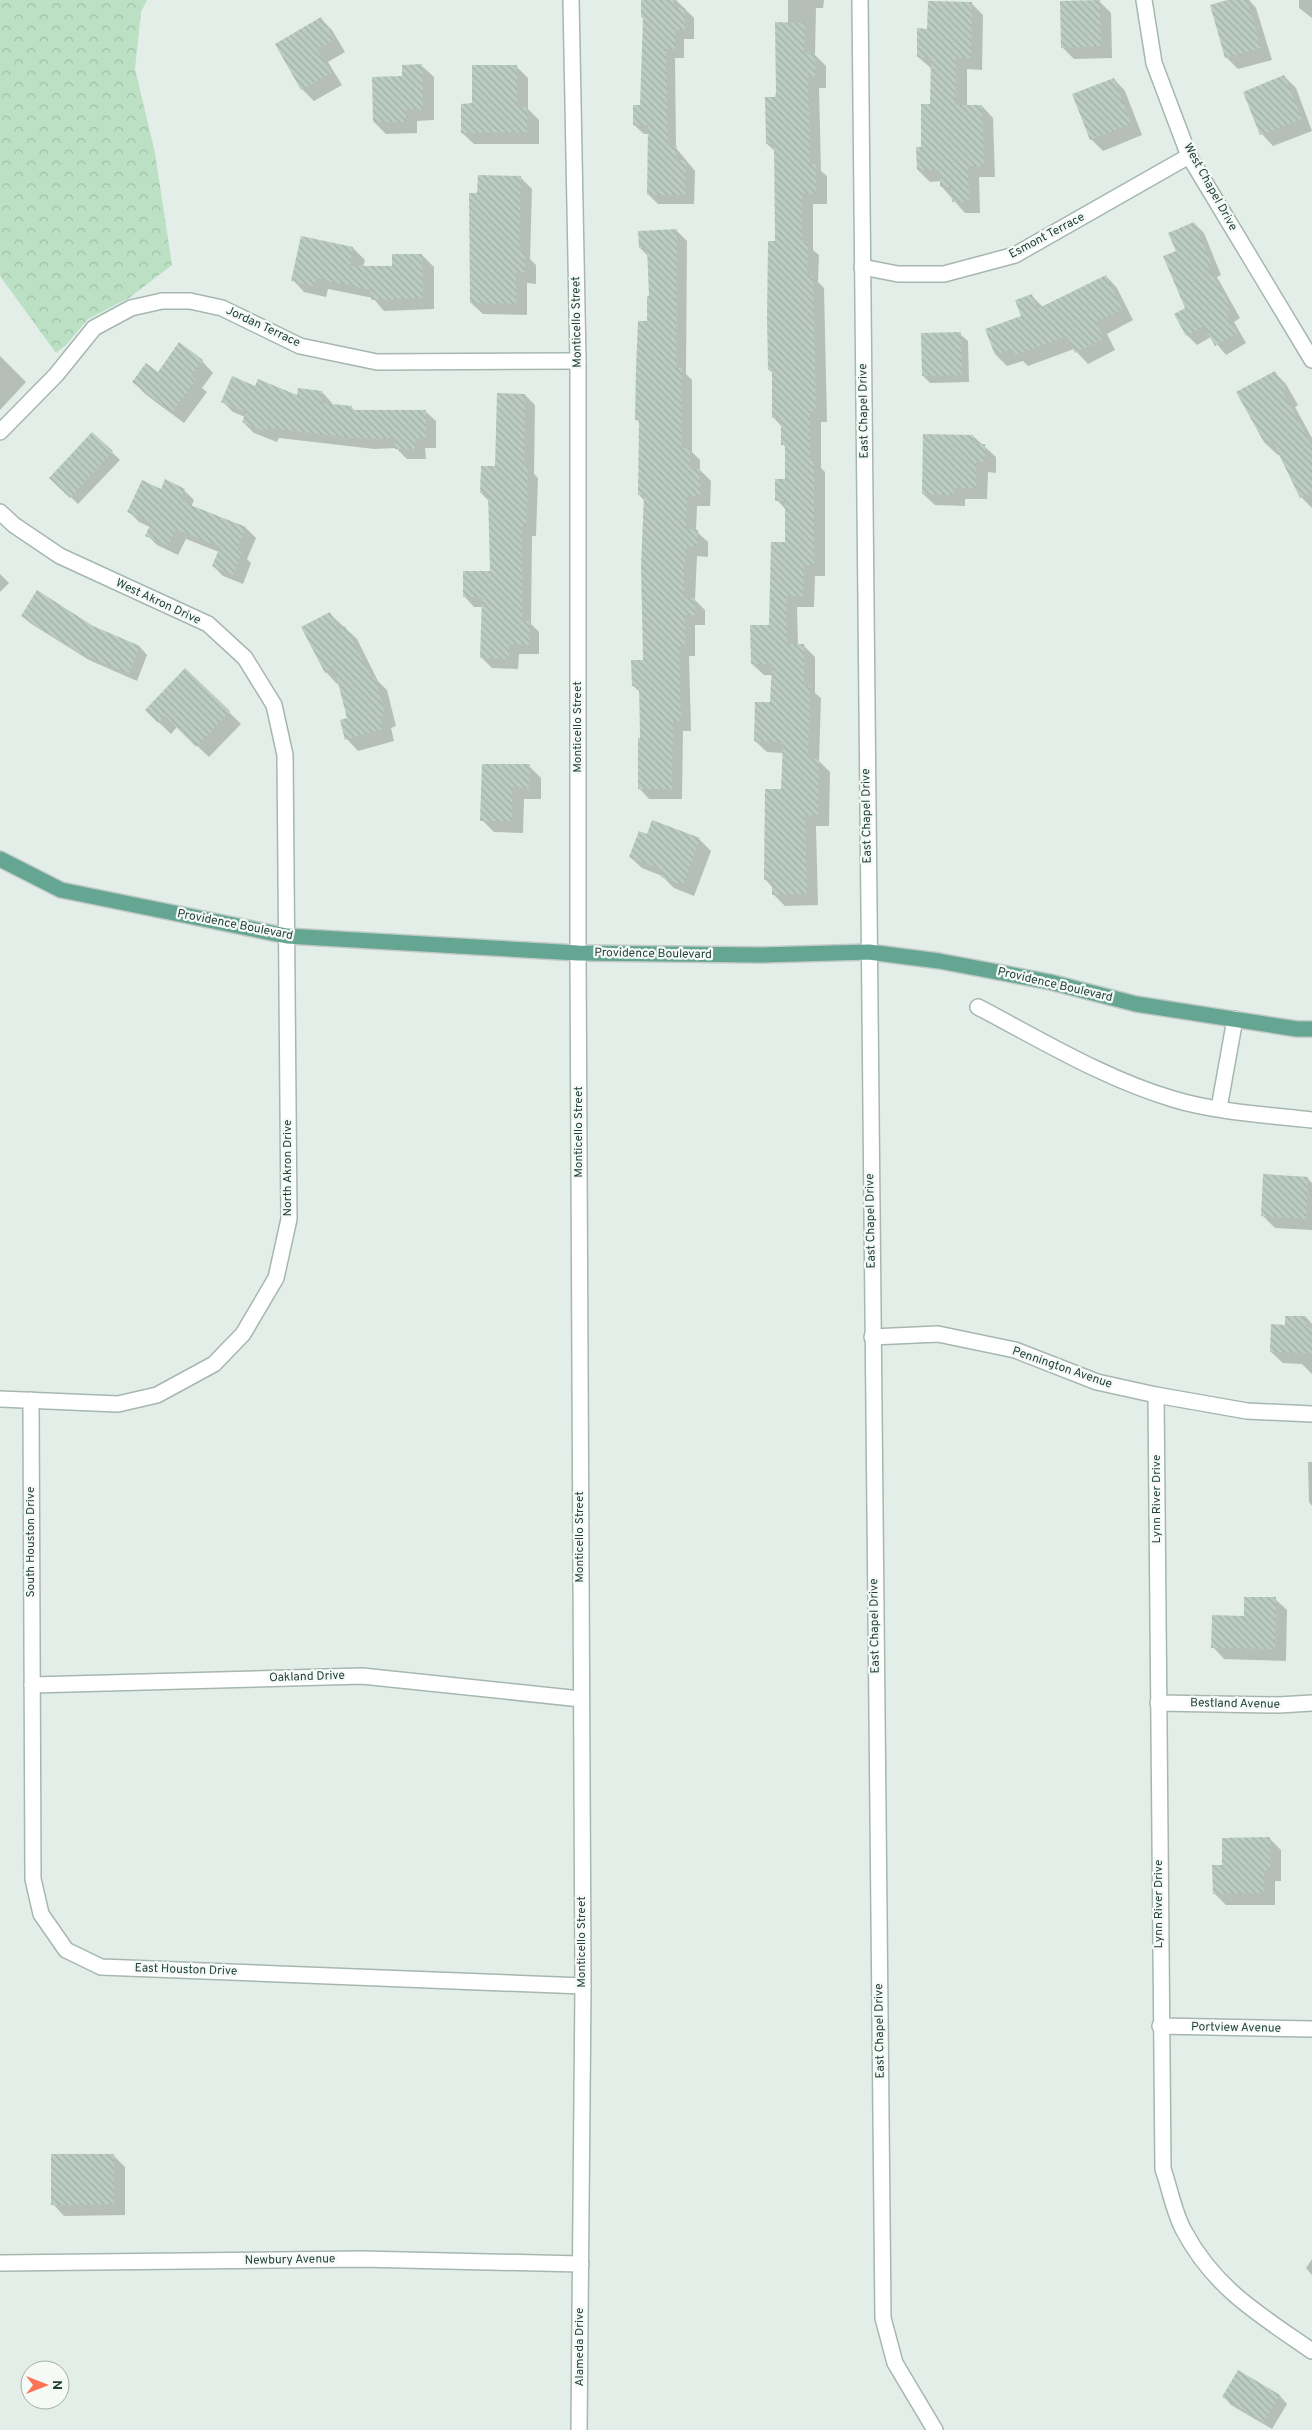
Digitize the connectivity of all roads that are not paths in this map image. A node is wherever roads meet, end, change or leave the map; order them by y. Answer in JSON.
{"nodes":[{"id":1,"x":571,"y":0,"type":"edge"},
{"id":2,"x":860,"y":0,"type":"edge"},
{"id":3,"x":1144,"y":0,"type":"edge"},
{"id":4,"x":1189,"y":156,"type":"junction"},
{"id":5,"x":862,"y":267,"type":"junction"},
{"id":6,"x":1312,"y":360,"type":"edge"},
{"id":7,"x":578,"y":361,"type":"junction"},
{"id":8,"x":0,"y":432,"type":"edge"},
{"id":9,"x":0,"y":512,"type":"edge"},
{"id":10,"x":0,"y":859,"type":"edge"},
{"id":11,"x":287,"y":936,"type":"junction"},
{"id":12,"x":869,"y":952,"type":"junction"},
{"id":13,"x":578,"y":953,"type":"junction"},
{"id":14,"x":978,"y":1007,"type":"dead end"},
{"id":15,"x":1234,"y":1019,"type":"junction"},
{"id":16,"x":1312,"y":1029,"type":"edge"},
{"id":17,"x":1219,"y":1108,"type":"junction"},
{"id":18,"x":1312,"y":1120,"type":"edge"},
{"id":19,"x":872,"y":1337,"type":"junction"},
{"id":20,"x":1156,"y":1395,"type":"junction"},
{"id":21,"x":0,"y":1399,"type":"edge"},
{"id":22,"x":31,"y":1400,"type":"junction"},
{"id":23,"x":1312,"y":1414,"type":"edge"},
{"id":24,"x":32,"y":1685,"type":"junction"},
{"id":25,"x":581,"y":1699,"type":"junction"},
{"id":26,"x":1158,"y":1703,"type":"junction"},
{"id":27,"x":1312,"y":1704,"type":"edge"},
{"id":28,"x":583,"y":1986,"type":"junction"},
{"id":29,"x":1160,"y":2026,"type":"junction"},
{"id":30,"x":1312,"y":2029,"type":"edge"},
{"id":31,"x":0,"y":2263,"type":"edge"},
{"id":32,"x":581,"y":2264,"type":"junction"},
{"id":33,"x":1312,"y":2352,"type":"edge"},
{"id":34,"x":579,"y":2430,"type":"edge"},
{"id":35,"x":935,"y":2430,"type":"edge"}],
"edges":[{"from":1,"to":7,"type":"street","name":"Monticello Street"},
{"from":2,"to":5,"type":"street","name":"East Chapel Drive"},
{"from":3,"to":4,"type":"street","name":"West Chapel Drive"},
{"from":4,"to":5,"type":"street","name":"Esmont Terrace"},
{"from":4,"to":6,"type":"street","name":"West Chapel Drive"},
{"from":5,"to":12,"type":"street","name":"East Chapel Drive"},
{"from":7,"to":8,"type":"street","name":"Jordan Terrace"},
{"from":7,"to":13,"type":"street","name":"Monticello Street"},
{"from":9,"to":11,"type":"street","name":"West Akron Drive"},
{"from":10,"to":11,"type":"main road","name":"Providence Boulevard"},
{"from":11,"to":13,"type":"main road","name":"Providence Boulevard"},
{"from":11,"to":22,"type":"street","name":"North Akron Drive"},
{"from":12,"to":13,"type":"main road","name":"Providence Boulevard"},
{"from":12,"to":15,"type":"main road","name":"Providence Boulevard"},
{"from":12,"to":19,"type":"street","name":"East Chapel Drive"},
{"from":13,"to":25,"type":"street","name":"Monticello Street"},
{"from":14,"to":17,"type":"street"},
{"from":15,"to":16,"type":"main road","name":"Providence Boulevard"},
{"from":15,"to":17,"type":"street"},
{"from":17,"to":18,"type":"street"},
{"from":19,"to":20,"type":"street","name":"Pennington Avenue"},
{"from":19,"to":35,"type":"street","name":"East Chapel Drive"},
{"from":20,"to":23,"type":"street","name":"Pennington Avenue"},
{"from":20,"to":26,"type":"street","name":"Lynn River Drive"},
{"from":21,"to":22,"type":"street","name":"North Akron Drive"},
{"from":22,"to":24,"type":"street","name":"South Houston Drive"},
{"from":24,"to":25,"type":"street","name":"Oakland Drive"},
{"from":24,"to":28,"type":"street","name":"East Houston Drive"},
{"from":25,"to":28,"type":"street","name":"Monticello Street"},
{"from":26,"to":27,"type":"street","name":"Bestland Avenue"},
{"from":26,"to":29,"type":"street","name":"Lynn River Drive"},
{"from":28,"to":32,"type":"street","name":"Monticello Street"},
{"from":29,"to":30,"type":"street","name":"Portview Avenue"},
{"from":29,"to":33,"type":"street","name":"Lynn River Drive"},
{"from":31,"to":32,"type":"street","name":"Newbury Avenue"},
{"from":32,"to":34,"type":"street","name":"Alameda Drive"}]}
